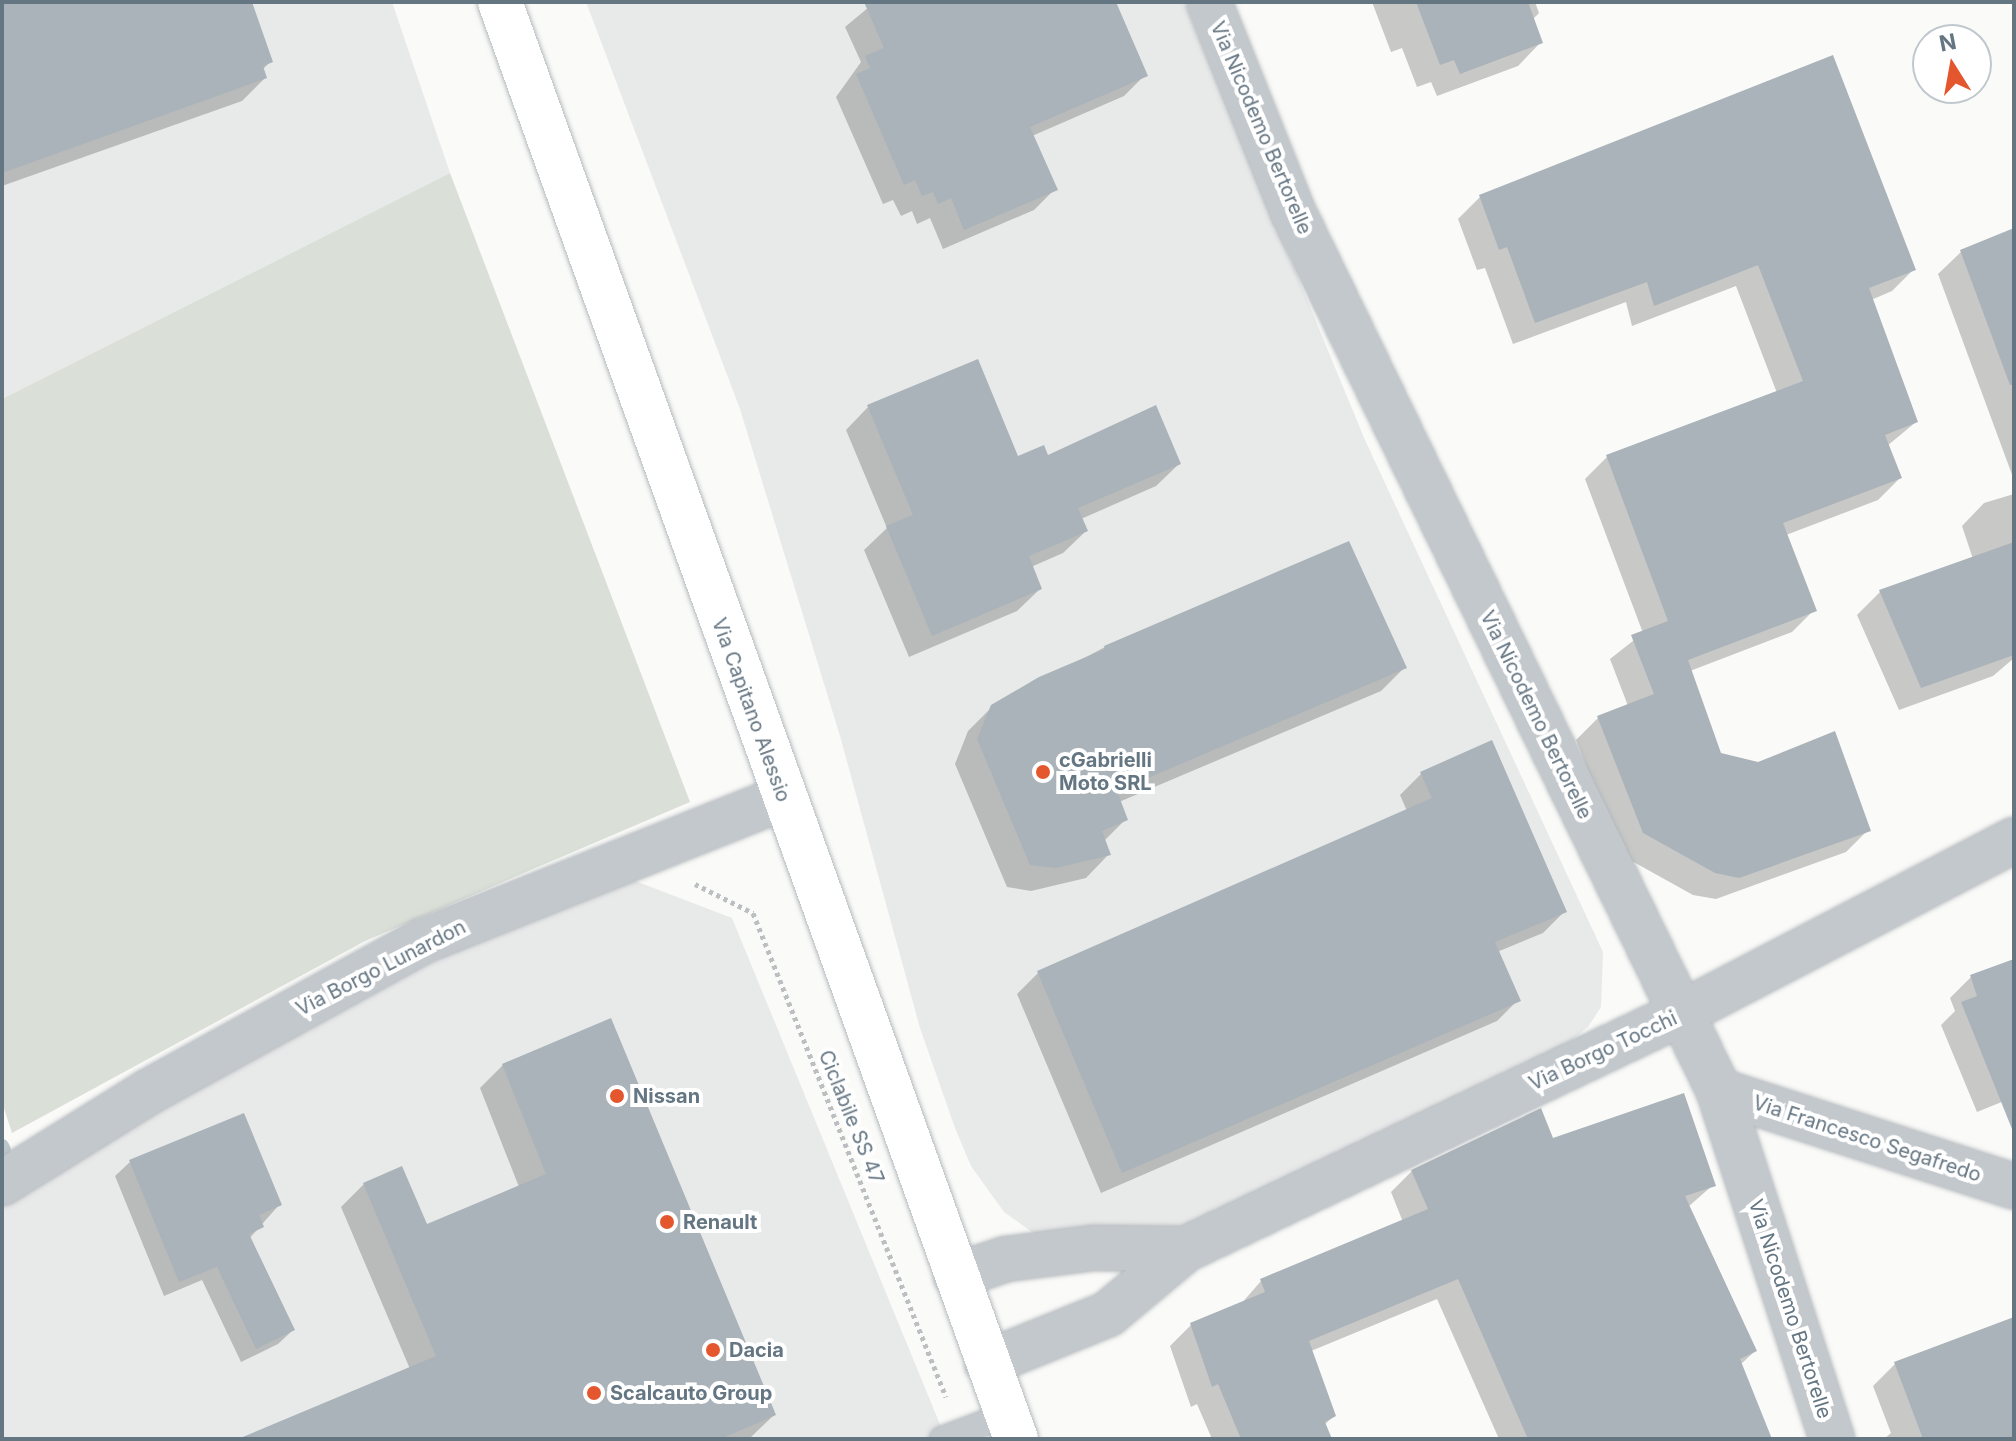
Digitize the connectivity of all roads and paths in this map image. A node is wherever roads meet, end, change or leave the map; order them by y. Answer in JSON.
{"nodes":[{"id":1,"x":500,"y":2,"type":"edge"},
{"id":2,"x":1209,"y":2,"type":"edge"},
{"id":3,"x":782,"y":798,"type":"junction"},
{"id":4,"x":676,"y":838,"type":"junction"},
{"id":5,"x":2014,"y":840,"type":"edge"},
{"id":6,"x":1680,"y":1014,"type":"junction"},
{"id":7,"x":1719,"y":1091,"type":"junction"},
{"id":8,"x":2,"y":1183,"type":"edge"},
{"id":9,"x":2014,"y":1186,"type":"edge"},
{"id":10,"x":1186,"y":1249,"type":"junction"},
{"id":11,"x":956,"y":1276,"type":"junction"},
{"id":12,"x":987,"y":1363,"type":"junction"},
{"id":13,"x":1011,"y":1427,"type":"edge"},
{"id":14,"x":951,"y":1436,"type":"edge"},
{"id":15,"x":1832,"y":1439,"type":"edge"}],
"edges":[{"from":1,"to":3,"type":"main road","name":"Via Capitano Alessio"},
{"from":2,"to":6,"type":"street","name":"Via Nicodemo Bertorelle"},
{"from":3,"to":4,"type":"street","name":"Via Borgo Lunardon"},
{"from":3,"to":11,"type":"main road","name":"Via Capitano Alessio"},
{"from":4,"to":8,"type":"street","name":"Via Borgo Lunardon"},
{"from":4,"to":14,"type":"path","name":"Ciclabile SS 47"},
{"from":5,"to":6,"type":"street","name":"Via Borgo Tocchi"},
{"from":6,"to":7,"type":"street","name":"Via Nicodemo Bertorelle"},
{"from":6,"to":10,"type":"street","name":"Via Borgo Tocchi"},
{"from":7,"to":9,"type":"street","name":"Via Francesco Segafredo"},
{"from":7,"to":15,"type":"street","name":"Via Nicodemo Bertorelle"},
{"from":10,"to":11,"type":"street","name":"Via Borgo Tocchi"},
{"from":10,"to":12,"type":"street","name":"Via Borgo Tocchi"},
{"from":11,"to":12,"type":"main road","name":"Via Capitano Alessio"},
{"from":12,"to":13,"type":"main road","name":"Via Capitano Alessio"},
{"from":13,"to":14,"type":"lane","name":"Via Capitano Alessio"}]}
